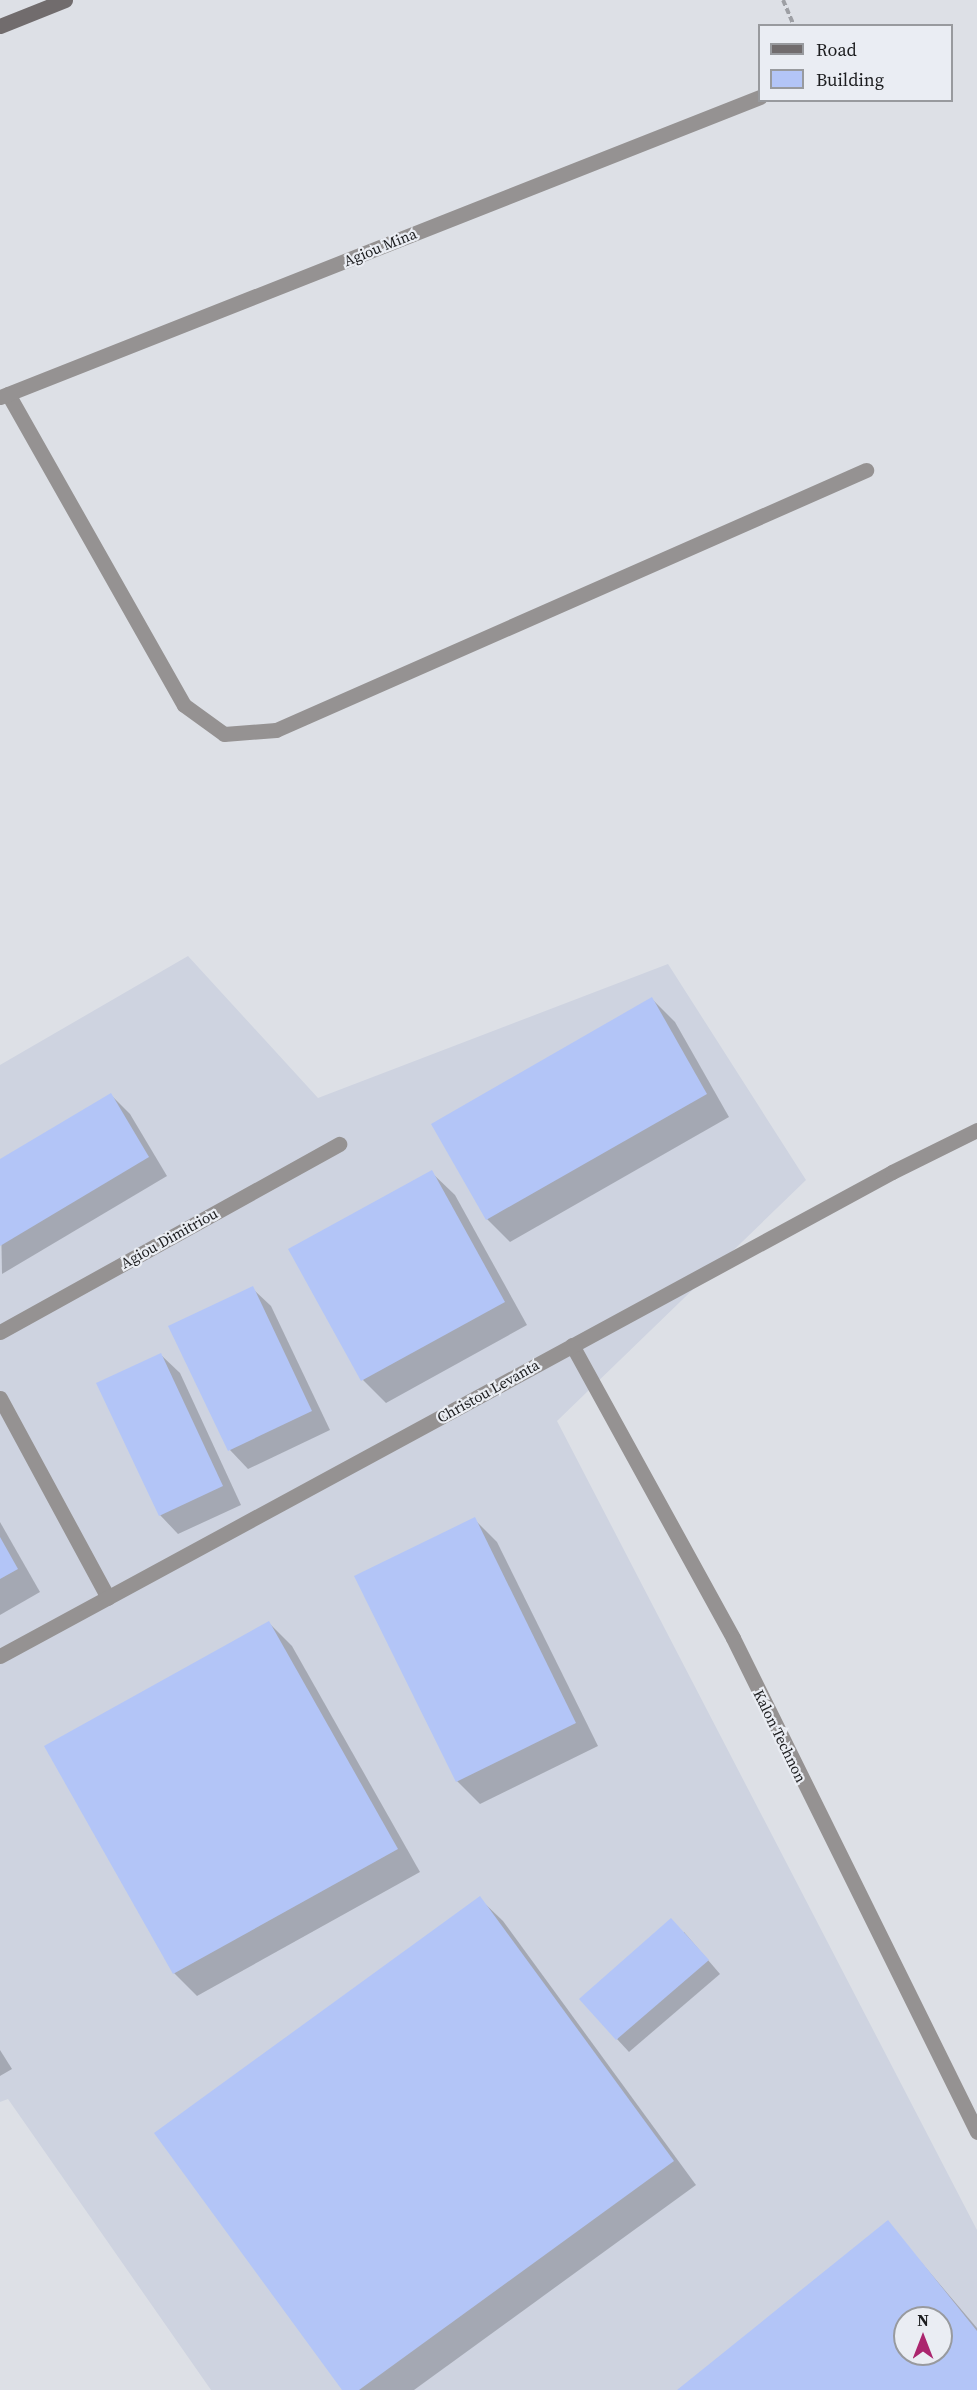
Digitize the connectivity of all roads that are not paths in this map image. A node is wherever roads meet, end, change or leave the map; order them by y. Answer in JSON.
{"nodes":[{"id":1,"x":65,"y":0,"type":"edge"},
{"id":2,"x":0,"y":26,"type":"edge"},
{"id":3,"x":758,"y":97,"type":"edge"},
{"id":4,"x":4,"y":396,"type":"edge"},
{"id":5,"x":866,"y":470,"type":"dead end"},
{"id":6,"x":977,"y":1130,"type":"edge"},
{"id":7,"x":339,"y":1144,"type":"dead end"},
{"id":8,"x":0,"y":1332,"type":"edge"},
{"id":9,"x":572,"y":1345,"type":"junction"},
{"id":10,"x":0,"y":1398,"type":"edge"},
{"id":11,"x":108,"y":1598,"type":"junction"},
{"id":12,"x":0,"y":1656,"type":"edge"},
{"id":13,"x":977,"y":2132,"type":"edge"}],
"edges":[{"from":1,"to":2,"type":"main road"},
{"from":3,"to":4,"type":"street","name":"Agiou Mina"},
{"from":4,"to":5,"type":"street"},
{"from":6,"to":9,"type":"street","name":"Christou Levanta"},
{"from":7,"to":8,"type":"street","name":"Agiou Dimitriou"},
{"from":9,"to":11,"type":"street","name":"Christou Levanta"},
{"from":9,"to":13,"type":"street","name":"Kalon Technon"},
{"from":10,"to":11,"type":"street"},
{"from":11,"to":12,"type":"street","name":"Christou Levanta"}]}
